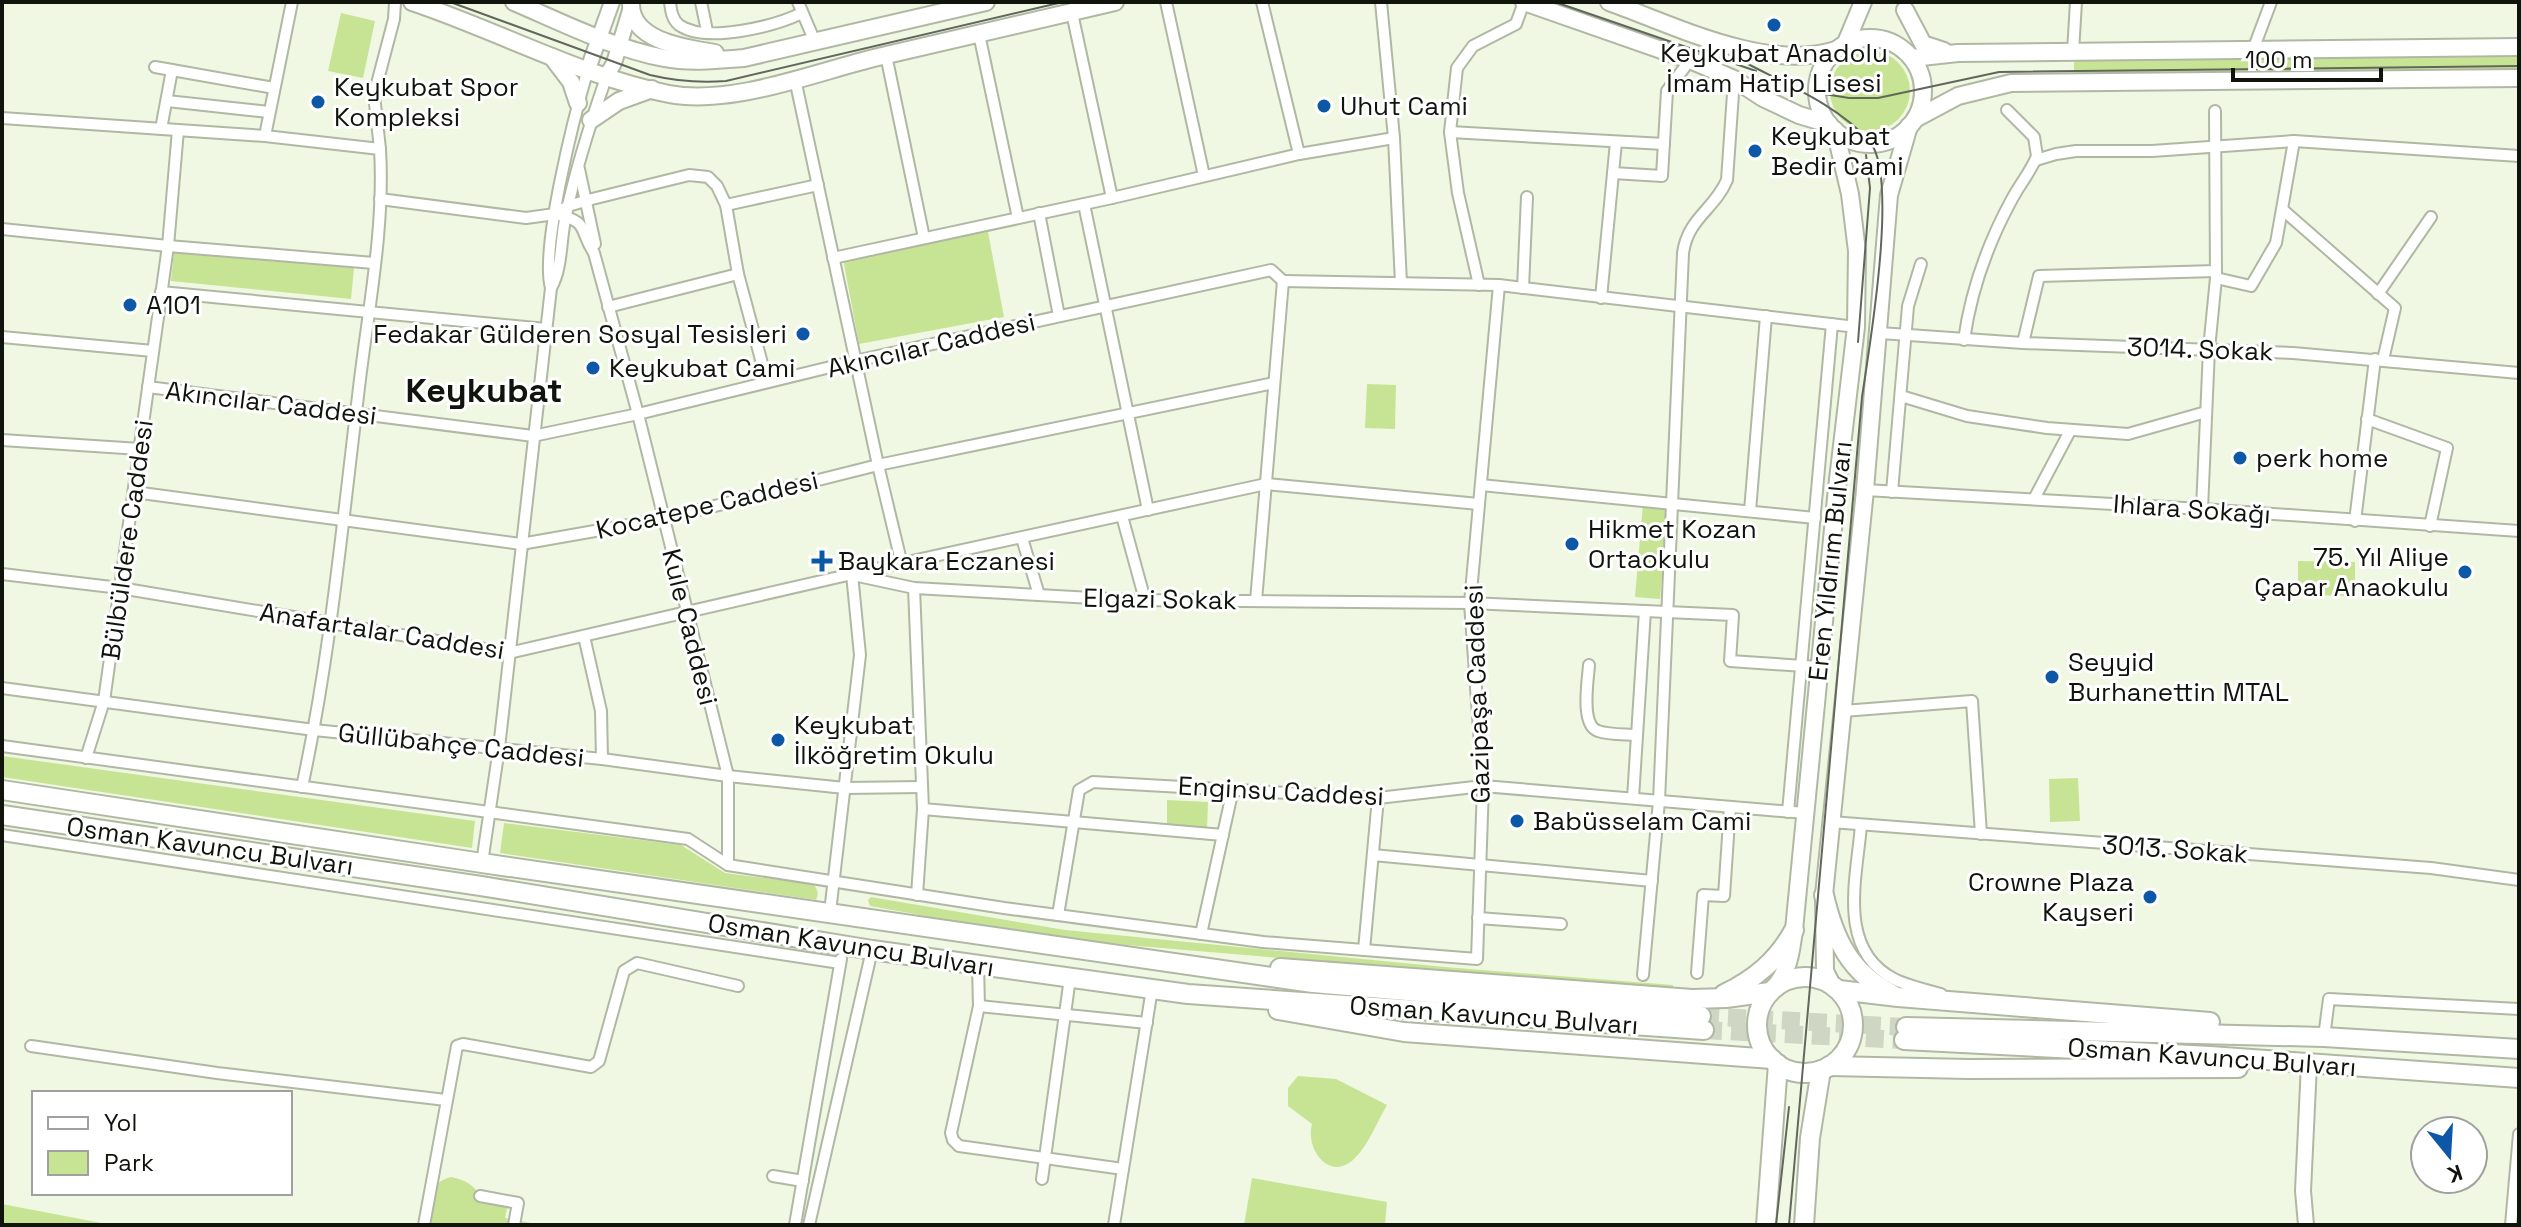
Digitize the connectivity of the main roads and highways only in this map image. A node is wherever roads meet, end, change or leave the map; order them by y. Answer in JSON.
{"nodes":[{"id":1,"x":412,"y":2,"type":"edge"},
{"id":2,"x":514,"y":2,"type":"edge"},
{"id":3,"x":1115,"y":2,"type":"edge"},
{"id":4,"x":1524,"y":2,"type":"edge"},
{"id":5,"x":1609,"y":2,"type":"edge"},
{"id":6,"x":1863,"y":2,"type":"edge"},
{"id":7,"x":976,"y":3,"type":"edge"},
{"id":8,"x":632,"y":4,"type":"edge"},
{"id":9,"x":1905,"y":6,"type":"edge"},
{"id":10,"x":1841,"y":47,"type":"junction"},
{"id":11,"x":2519,"y":47,"type":"edge"},
{"id":12,"x":548,"y":53,"type":"junction"},
{"id":13,"x":1958,"y":53,"type":"junction"},
{"id":14,"x":1909,"y":55,"type":"junction"},
{"id":15,"x":744,"y":58,"type":"junction"},
{"id":16,"x":2519,"y":78,"type":"edge"},
{"id":17,"x":652,"y":89,"type":"junction"},
{"id":18,"x":578,"y":103,"type":"road end"},
{"id":19,"x":591,"y":120,"type":"road end"},
{"id":20,"x":1912,"y":122,"type":"junction"},
{"id":21,"x":1832,"y":127,"type":"junction"},
{"id":22,"x":2,"y":790,"type":"edge"},
{"id":23,"x":2,"y":815,"type":"edge"},
{"id":24,"x":1824,"y":895,"type":"junction"},
{"id":25,"x":1794,"y":930,"type":"junction"},
{"id":26,"x":1835,"y":987,"type":"junction"},
{"id":27,"x":1772,"y":990,"type":"junction"},
{"id":28,"x":1188,"y":994,"type":"junction"},
{"id":29,"x":1898,"y":997,"type":"junction"},
{"id":30,"x":1705,"y":1015,"type":"junction"},
{"id":31,"x":2324,"y":1037,"type":"junction"},
{"id":32,"x":2519,"y":1049,"type":"edge"},
{"id":33,"x":1775,"y":1062,"type":"junction"},
{"id":34,"x":2309,"y":1064,"type":"junction"},
{"id":35,"x":1825,"y":1068,"type":"junction"},
{"id":36,"x":2519,"y":1078,"type":"edge"},
{"id":37,"x":1766,"y":1225,"type":"edge"},
{"id":38,"x":1804,"y":1225,"type":"edge"}],
"edges":[{"from":1,"to":12,"type":"main road"},
{"from":2,"to":15,"type":"main road"},
{"from":3,"to":17,"type":"main road"},
{"from":4,"to":21,"type":"main road"},
{"from":5,"to":10,"type":"main road"},
{"from":6,"to":10,"type":"main road"},
{"from":7,"to":15,"type":"main road"},
{"from":8,"to":15,"type":"main road"},
{"from":9,"to":13,"type":"main road"},
{"from":9,"to":14,"type":"main road"},
{"from":10,"to":14,"type":"main road"},
{"from":10,"to":21,"type":"main road"},
{"from":11,"to":13,"type":"main road"},
{"from":12,"to":17,"type":"main road"},
{"from":12,"to":18,"type":"main road"},
{"from":13,"to":14,"type":"main road"},
{"from":14,"to":20,"type":"main road"},
{"from":16,"to":20,"type":"main road"},
{"from":17,"to":19,"type":"main road"},
{"from":20,"to":21,"type":"main road"},
{"from":20,"to":24,"type":"main road","name":"Eren Yıldırım Bulvarı"},
{"from":21,"to":25,"type":"main road","name":"Eren Yıldırım Bulvarı"},
{"from":22,"to":30,"type":"highway","name":"Osman Kavuncu Bulvarı"},
{"from":23,"to":28,"type":"highway","name":"Osman Kavuncu Bulvarı"},
{"from":24,"to":26,"type":"main road","name":"Eren Yıldırım Bulvarı"},
{"from":24,"to":29,"type":"highway"},
{"from":25,"to":27,"type":"main road","name":"Eren Yıldırım Bulvarı"},
{"from":25,"to":30,"type":"highway"},
{"from":26,"to":27,"type":"highway"},
{"from":26,"to":29,"type":"highway"},
{"from":26,"to":35,"type":"highway"},
{"from":27,"to":30,"type":"highway"},
{"from":27,"to":33,"type":"highway"},
{"from":28,"to":30,"type":"highway","name":"Osman Kavuncu Bulvarı"},
{"from":28,"to":33,"type":"highway"},
{"from":29,"to":31,"type":"highway"},
{"from":31,"to":32,"type":"highway","name":"Osman Kavuncu Bulvarı"},
{"from":31,"to":34,"type":"highway","name":"Osman Kavuncu Bulvarı"},
{"from":33,"to":35,"type":"highway"},
{"from":33,"to":37,"type":"highway"},
{"from":34,"to":35,"type":"highway"},
{"from":34,"to":36,"type":"highway","name":"Osman Kavuncu Bulvarı"},
{"from":35,"to":38,"type":"highway"}]}
